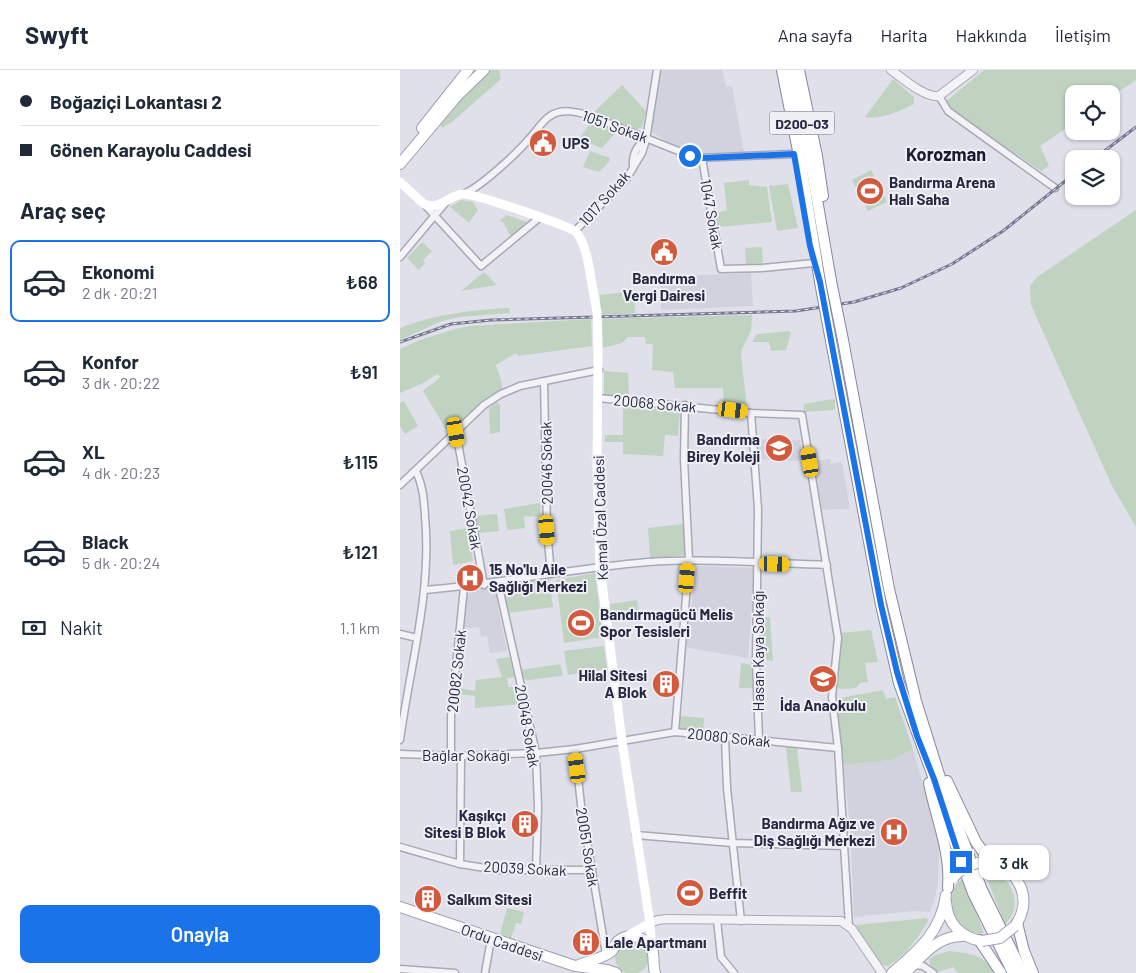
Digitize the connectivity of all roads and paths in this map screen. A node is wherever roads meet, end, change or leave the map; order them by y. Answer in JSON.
{"nodes":[{"id":1,"x":468,"y":70,"type":"edge"},
{"id":2,"x":484,"y":70,"type":"edge"},
{"id":3,"x":657,"y":70,"type":"edge"},
{"id":4,"x":777,"y":70,"type":"edge"},
{"id":5,"x":782,"y":70,"type":"edge"},
{"id":6,"x":791,"y":70,"type":"edge"},
{"id":7,"x":799,"y":70,"type":"edge"},
{"id":8,"x":891,"y":70,"type":"edge"},
{"id":9,"x":973,"y":70,"type":"edge"},
{"id":10,"x":939,"y":96,"type":"junction"},
{"id":11,"x":647,"y":137,"type":"junction"},
{"id":12,"x":794,"y":154,"type":"junction"},
{"id":13,"x":400,"y":155,"type":"edge"},
{"id":14,"x":702,"y":158,"type":"junction"},
{"id":15,"x":400,"y":164,"type":"edge"},
{"id":16,"x":808,"y":176,"type":"junction"},
{"id":17,"x":400,"y":182,"type":"edge"},
{"id":18,"x":477,"y":186,"type":"junction"},
{"id":19,"x":1055,"y":188,"type":"dead end"},
{"id":20,"x":463,"y":194,"type":"junction"},
{"id":21,"x":478,"y":197,"type":"junction"},
{"id":22,"x":446,"y":202,"type":"junction"},
{"id":23,"x":424,"y":204,"type":"junction"},
{"id":24,"x":436,"y":215,"type":"junction"},
{"id":25,"x":539,"y":218,"type":"junction"},
{"id":26,"x":575,"y":231,"type":"junction"},
{"id":27,"x":400,"y":257,"type":"edge"},
{"id":28,"x":814,"y":263,"type":"junction"},
{"id":29,"x":820,"y":282,"type":"junction"},
{"id":30,"x":831,"y":282,"type":"junction"},
{"id":31,"x":599,"y":370,"type":"junction"},
{"id":32,"x":544,"y":380,"type":"junction"},
{"id":33,"x":598,"y":398,"type":"junction"},
{"id":34,"x":685,"y":405,"type":"junction"},
{"id":35,"x":751,"y":413,"type":"junction"},
{"id":36,"x":456,"y":432,"type":"junction"},
{"id":37,"x":416,"y":472,"type":"junction"},
{"id":38,"x":400,"y":485,"type":"edge"},
{"id":39,"x":689,"y":560,"type":"junction"},
{"id":40,"x":758,"y":563,"type":"junction"},
{"id":41,"x":827,"y":564,"type":"junction"},
{"id":42,"x":600,"y":567,"type":"junction"},
{"id":43,"x":551,"y":574,"type":"junction"},
{"id":44,"x":498,"y":583,"type":"junction"},
{"id":45,"x":484,"y":584,"type":"junction"},
{"id":46,"x":464,"y":587,"type":"junction"},
{"id":47,"x":425,"y":590,"type":"junction"},
{"id":48,"x":400,"y":634,"type":"edge"},
{"id":49,"x":417,"y":638,"type":"junction"},
{"id":50,"x":675,"y":732,"type":"junction"},
{"id":51,"x":725,"y":738,"type":"junction"},
{"id":52,"x":400,"y":740,"type":"edge"},
{"id":53,"x":759,"y":740,"type":"junction"},
{"id":54,"x":622,"y":741,"type":"junction"},
{"id":55,"x":838,"y":748,"type":"junction"},
{"id":56,"x":575,"y":749,"type":"junction"},
{"id":57,"x":536,"y":753,"type":"junction"},
{"id":58,"x":923,"y":753,"type":"junction"},
{"id":59,"x":400,"y":754,"type":"edge"},
{"id":60,"x":451,"y":756,"type":"junction"},
{"id":61,"x":461,"y":756,"type":"junction"},
{"id":62,"x":934,"y":756,"type":"junction"},
{"id":63,"x":636,"y":835,"type":"junction"},
{"id":64,"x":732,"y":843,"type":"junction"},
{"id":65,"x":844,"y":846,"type":"junction"},
{"id":66,"x":400,"y":848,"type":"edge"},
{"id":67,"x":989,"y":862,"type":"junction"},
{"id":68,"x":460,"y":864,"type":"junction"},
{"id":69,"x":592,"y":870,"type":"junction"},
{"id":70,"x":536,"y":871,"type":"junction"},
{"id":71,"x":947,"y":892,"type":"junction"},
{"id":72,"x":400,"y":907,"type":"edge"},
{"id":73,"x":648,"y":911,"type":"junction"},
{"id":74,"x":717,"y":920,"type":"junction"},
{"id":75,"x":741,"y":921,"type":"junction"},
{"id":76,"x":650,"y":923,"type":"junction"},
{"id":77,"x":1016,"y":925,"type":"junction"},
{"id":78,"x":849,"y":926,"type":"junction"},
{"id":79,"x":637,"y":930,"type":"junction"},
{"id":80,"x":966,"y":936,"type":"junction"},
{"id":81,"x":626,"y":937,"type":"junction"},
{"id":82,"x":491,"y":939,"type":"junction"},
{"id":83,"x":980,"y":941,"type":"junction"},
{"id":84,"x":610,"y":949,"type":"junction"},
{"id":85,"x":653,"y":957,"type":"junction"},
{"id":86,"x":919,"y":963,"type":"junction"},
{"id":87,"x":575,"y":966,"type":"junction"},
{"id":88,"x":400,"y":969,"type":"edge"},
{"id":89,"x":455,"y":973,"type":"edge"},
{"id":90,"x":485,"y":973,"type":"edge"},
{"id":91,"x":617,"y":973,"type":"edge"},
{"id":92,"x":646,"y":973,"type":"edge"},
{"id":93,"x":655,"y":973,"type":"edge"},
{"id":94,"x":734,"y":973,"type":"edge"},
{"id":95,"x":882,"y":973,"type":"edge"},
{"id":96,"x":892,"y":973,"type":"edge"},
{"id":97,"x":905,"y":973,"type":"edge"},
{"id":98,"x":933,"y":973,"type":"edge"},
{"id":99,"x":1000,"y":973,"type":"edge"},
{"id":100,"x":1013,"y":973,"type":"edge"},
{"id":101,"x":1023,"y":973,"type":"edge"},
{"id":102,"x":1033,"y":973,"type":"edge"}],
"edges":[{"from":1,"to":13,"type":"main road"},
{"from":2,"to":15,"type":"main road"},
{"from":3,"to":11,"type":"street"},
{"from":4,"to":12,"type":"main road"},
{"from":5,"to":16,"type":"main road","number":"D200-03"},
{"from":6,"to":16,"type":"main road","number":"D200-03"},
{"from":7,"to":30,"type":"main road","number":"D200-03"},
{"from":8,"to":10,"type":"street"},
{"from":9,"to":10,"type":"street"},
{"from":10,"to":19,"type":"street"},
{"from":11,"to":14,"type":"street","name":"1051 Sokak"},
{"from":11,"to":18,"type":"street","name":"1051 Sokak"},
{"from":11,"to":26,"type":"street","name":"1017 Sokak"},
{"from":12,"to":14,"type":"street","name":"1051 Sokak"},
{"from":12,"to":28,"type":"main road"},
{"from":14,"to":28,"type":"street","name":"1047 Sokak"},
{"from":16,"to":29,"type":"main road","number":"D200-03"},
{"from":16,"to":30,"type":"main road","number":"D200-03"},
{"from":17,"to":23,"type":"main road"},
{"from":18,"to":20,"type":"street","name":"1051 Sokak"},
{"from":18,"to":21,"type":"street"},
{"from":20,"to":21,"type":"main road"},
{"from":20,"to":22,"type":"main road"},
{"from":21,"to":25,"type":"main road"},
{"from":22,"to":23,"type":"main road"},
{"from":22,"to":24,"type":"street"},
{"from":23,"to":24,"type":"street"},
{"from":24,"to":25,"type":"street"},
{"from":24,"to":27,"type":"street"},
{"from":25,"to":26,"type":"main road"},
{"from":26,"to":31,"type":"main road","name":"Kemal Özal Caddesi","bridge":true},
{"from":28,"to":29,"type":"main road"},
{"from":29,"to":58,"type":"main road","number":"D200-03","bridge":true},
{"from":30,"to":62,"type":"main road","number":"D200-03","bridge":true},
{"from":31,"to":32,"type":"street"},
{"from":31,"to":33,"type":"main road","name":"Kemal Özal Caddesi"},
{"from":32,"to":36,"type":"street"},
{"from":32,"to":43,"type":"street","name":"20046 Sokak"},
{"from":33,"to":34,"type":"street","name":"20068 Sokak"},
{"from":33,"to":42,"type":"main road","name":"Kemal Özal Caddesi"},
{"from":34,"to":35,"type":"street","name":"20068 Sokak"},
{"from":34,"to":39,"type":"street"},
{"from":35,"to":40,"type":"street","name":"Hasan Kaya Sokağı"},
{"from":35,"to":41,"type":"street","name":"20068 Sokak"},
{"from":36,"to":37,"type":"street"},
{"from":36,"to":45,"type":"street","name":"20042 Sokak"},
{"from":37,"to":38,"type":"street"},
{"from":37,"to":47,"type":"street"},
{"from":39,"to":40,"type":"street"},
{"from":39,"to":42,"type":"street"},
{"from":39,"to":50,"type":"street"},
{"from":40,"to":41,"type":"street"},
{"from":40,"to":53,"type":"street","name":"Hasan Kaya Sokağı"},
{"from":41,"to":55,"type":"street"},
{"from":42,"to":43,"type":"street"},
{"from":42,"to":54,"type":"main road","name":"Kemal Özal Caddesi"},
{"from":43,"to":44,"type":"street"},
{"from":44,"to":45,"type":"street"},
{"from":44,"to":57,"type":"street","name":"20048 Sokak"},
{"from":45,"to":46,"type":"street"},
{"from":46,"to":47,"type":"street"},
{"from":46,"to":60,"type":"street","name":"20082 Sokak"},
{"from":47,"to":49,"type":"street"},
{"from":48,"to":49,"type":"street"},
{"from":49,"to":52,"type":"street"},
{"from":50,"to":51,"type":"street","name":"20080 Sokak"},
{"from":50,"to":54,"type":"street","name":"20080 Sokak"},
{"from":51,"to":53,"type":"street","name":"20080 Sokak"},
{"from":51,"to":64,"type":"street"},
{"from":53,"to":55,"type":"street","name":"20080 Sokak"},
{"from":54,"to":56,"type":"street","name":"Bağlar Sokağı"},
{"from":54,"to":63,"type":"main road","name":"Kemal Özal Caddesi"},
{"from":55,"to":65,"type":"street"},
{"from":56,"to":57,"type":"street","name":"Bağlar Sokağı"},
{"from":56,"to":69,"type":"street","name":"20051 Sokak"},
{"from":57,"to":61,"type":"street","name":"Bağlar Sokağı"},
{"from":57,"to":70,"type":"street","name":"20048 Sokak"},
{"from":58,"to":71,"type":"main road"},
{"from":58,"to":100,"type":"main road","number":"D200-03"},
{"from":59,"to":60,"type":"street","name":"Bağlar Sokağı"},
{"from":60,"to":61,"type":"street","name":"Bağlar Sokağı"},
{"from":61,"to":68,"type":"street"},
{"from":62,"to":67,"type":"main road"},
{"from":62,"to":101,"type":"main road","number":"D200-03"},
{"from":63,"to":64,"type":"street"},
{"from":63,"to":73,"type":"main road","name":"Kemal Özal Caddesi"},
{"from":64,"to":65,"type":"street"},
{"from":64,"to":75,"type":"street"},
{"from":65,"to":78,"type":"street"},
{"from":66,"to":68,"type":"street","name":"20039 Sokak"},
{"from":67,"to":71,"type":"main road","bridge":true},
{"from":67,"to":77,"type":"main road"},
{"from":68,"to":70,"type":"street","name":"20039 Sokak"},
{"from":69,"to":70,"type":"street","name":"20039 Sokak"},
{"from":69,"to":84,"type":"street","name":"20051 Sokak"},
{"from":71,"to":80,"type":"main road"},
{"from":71,"to":96,"type":"main road"},
{"from":72,"to":82,"type":"main road","name":"Ordu Caddesi"},
{"from":73,"to":76,"type":"main road","name":"Kemal Özal Caddesi"},
{"from":73,"to":79,"type":"main road"},
{"from":74,"to":75,"type":"street"},
{"from":74,"to":76,"type":"street"},
{"from":74,"to":94,"type":"street"},
{"from":75,"to":78,"type":"street"},
{"from":76,"to":79,"type":"main road"},
{"from":76,"to":85,"type":"main road","name":"Kemal Özal Caddesi"},
{"from":77,"to":83,"type":"main road","bridge":true},
{"from":77,"to":102,"type":"main road"},
{"from":78,"to":95,"type":"street"},
{"from":79,"to":81,"type":"main road"},
{"from":80,"to":83,"type":"main road"},
{"from":80,"to":86,"type":"main road"},
{"from":81,"to":84,"type":"main road"},
{"from":81,"to":85,"type":"main road"},
{"from":82,"to":87,"type":"main road","name":"Ordu Caddesi"},
{"from":82,"to":90,"type":"street"},
{"from":83,"to":99,"type":"main road"},
{"from":84,"to":87,"type":"main road"},
{"from":84,"to":91,"type":"main road"},
{"from":85,"to":92,"type":"main road"},
{"from":85,"to":93,"type":"main road"},
{"from":86,"to":97,"type":"main road"},
{"from":86,"to":98,"type":"street"},
{"from":87,"to":91,"type":"main road","name":"Ordu Caddesi"},
{"from":88,"to":89,"type":"street"}]}
